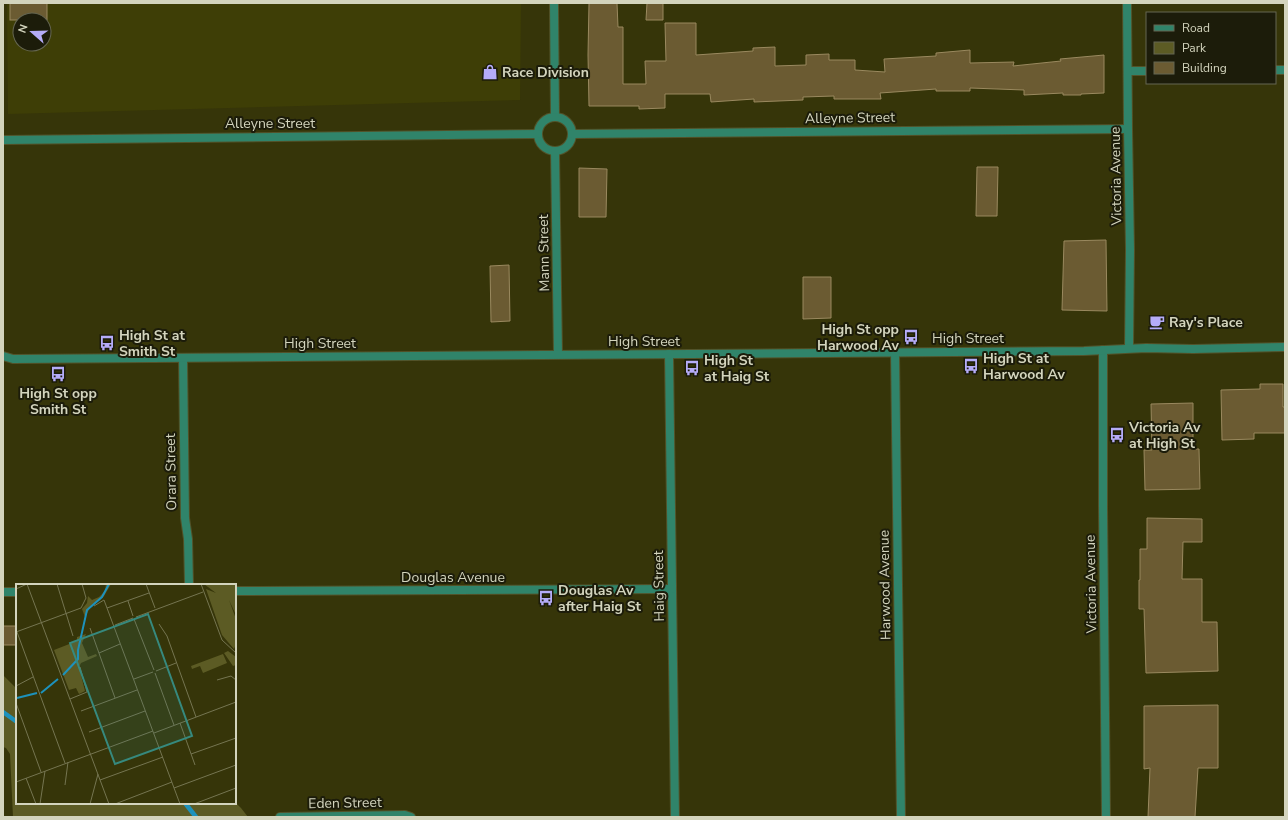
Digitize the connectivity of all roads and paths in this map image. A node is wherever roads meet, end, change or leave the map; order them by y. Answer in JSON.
{"nodes":[{"id":1,"x":554,"y":3,"type":"edge"},
{"id":2,"x":1127,"y":3,"type":"edge"},
{"id":3,"x":1128,"y":71,"type":"junction"},
{"id":4,"x":1146,"y":71,"type":"edge"},
{"id":5,"x":554,"y":117,"type":"junction"},
{"id":6,"x":1128,"y":128,"type":"junction"},
{"id":7,"x":538,"y":134,"type":"junction"},
{"id":8,"x":572,"y":134,"type":"junction"},
{"id":9,"x":3,"y":140,"type":"edge"},
{"id":10,"x":555,"y":151,"type":"junction"},
{"id":11,"x":1285,"y":347,"type":"edge"},
{"id":12,"x":1129,"y":348,"type":"junction"},
{"id":13,"x":1103,"y":350,"type":"junction"},
{"id":14,"x":895,"y":352,"type":"junction"},
{"id":15,"x":558,"y":354,"type":"junction"},
{"id":16,"x":669,"y":354,"type":"junction"},
{"id":17,"x":3,"y":356,"type":"edge"},
{"id":18,"x":183,"y":358,"type":"junction"},
{"id":19,"x":189,"y":584,"type":"edge"},
{"id":20,"x":672,"y":589,"type":"junction"},
{"id":21,"x":236,"y":591,"type":"edge"},
{"id":22,"x":3,"y":592,"type":"edge"},
{"id":23,"x":16,"y":592,"type":"edge"},
{"id":24,"x":280,"y":817,"type":"edge"},
{"id":25,"x":411,"y":817,"type":"edge"},
{"id":26,"x":675,"y":817,"type":"edge"},
{"id":27,"x":901,"y":817,"type":"edge"},
{"id":28,"x":1106,"y":817,"type":"edge"}],
"edges":[{"from":1,"to":5,"type":"street"},
{"from":2,"to":3,"type":"street","name":"Victoria Avenue"},
{"from":3,"to":4,"type":"street"},
{"from":3,"to":6,"type":"street","name":"Victoria Avenue"},
{"from":5,"to":7,"type":"street"},
{"from":5,"to":8,"type":"street"},
{"from":6,"to":8,"type":"street","name":"Alleyne Street"},
{"from":6,"to":12,"type":"street","name":"Victoria Avenue"},
{"from":7,"to":9,"type":"street","name":"Alleyne Street"},
{"from":7,"to":10,"type":"street"},
{"from":8,"to":10,"type":"street"},
{"from":10,"to":15,"type":"street","name":"Mann Street"},
{"from":11,"to":12,"type":"street","name":"High Street"},
{"from":12,"to":13,"type":"street","name":"High Street"},
{"from":13,"to":14,"type":"street","name":"High Street"},
{"from":13,"to":28,"type":"street","name":"Victoria Avenue"},
{"from":14,"to":16,"type":"street","name":"High Street"},
{"from":14,"to":27,"type":"street","name":"Harwood Avenue"},
{"from":15,"to":16,"type":"street","name":"High Street"},
{"from":15,"to":18,"type":"street","name":"High Street"},
{"from":16,"to":20,"type":"street","name":"Haig Street"},
{"from":17,"to":18,"type":"street","name":"High Street"},
{"from":18,"to":19,"type":"street","name":"Orara Street"},
{"from":20,"to":21,"type":"street","name":"Douglas Avenue"},
{"from":20,"to":26,"type":"street","name":"Haig Street"},
{"from":22,"to":23,"type":"street"},
{"from":24,"to":25,"type":"street","name":"Eden Street"}]}
